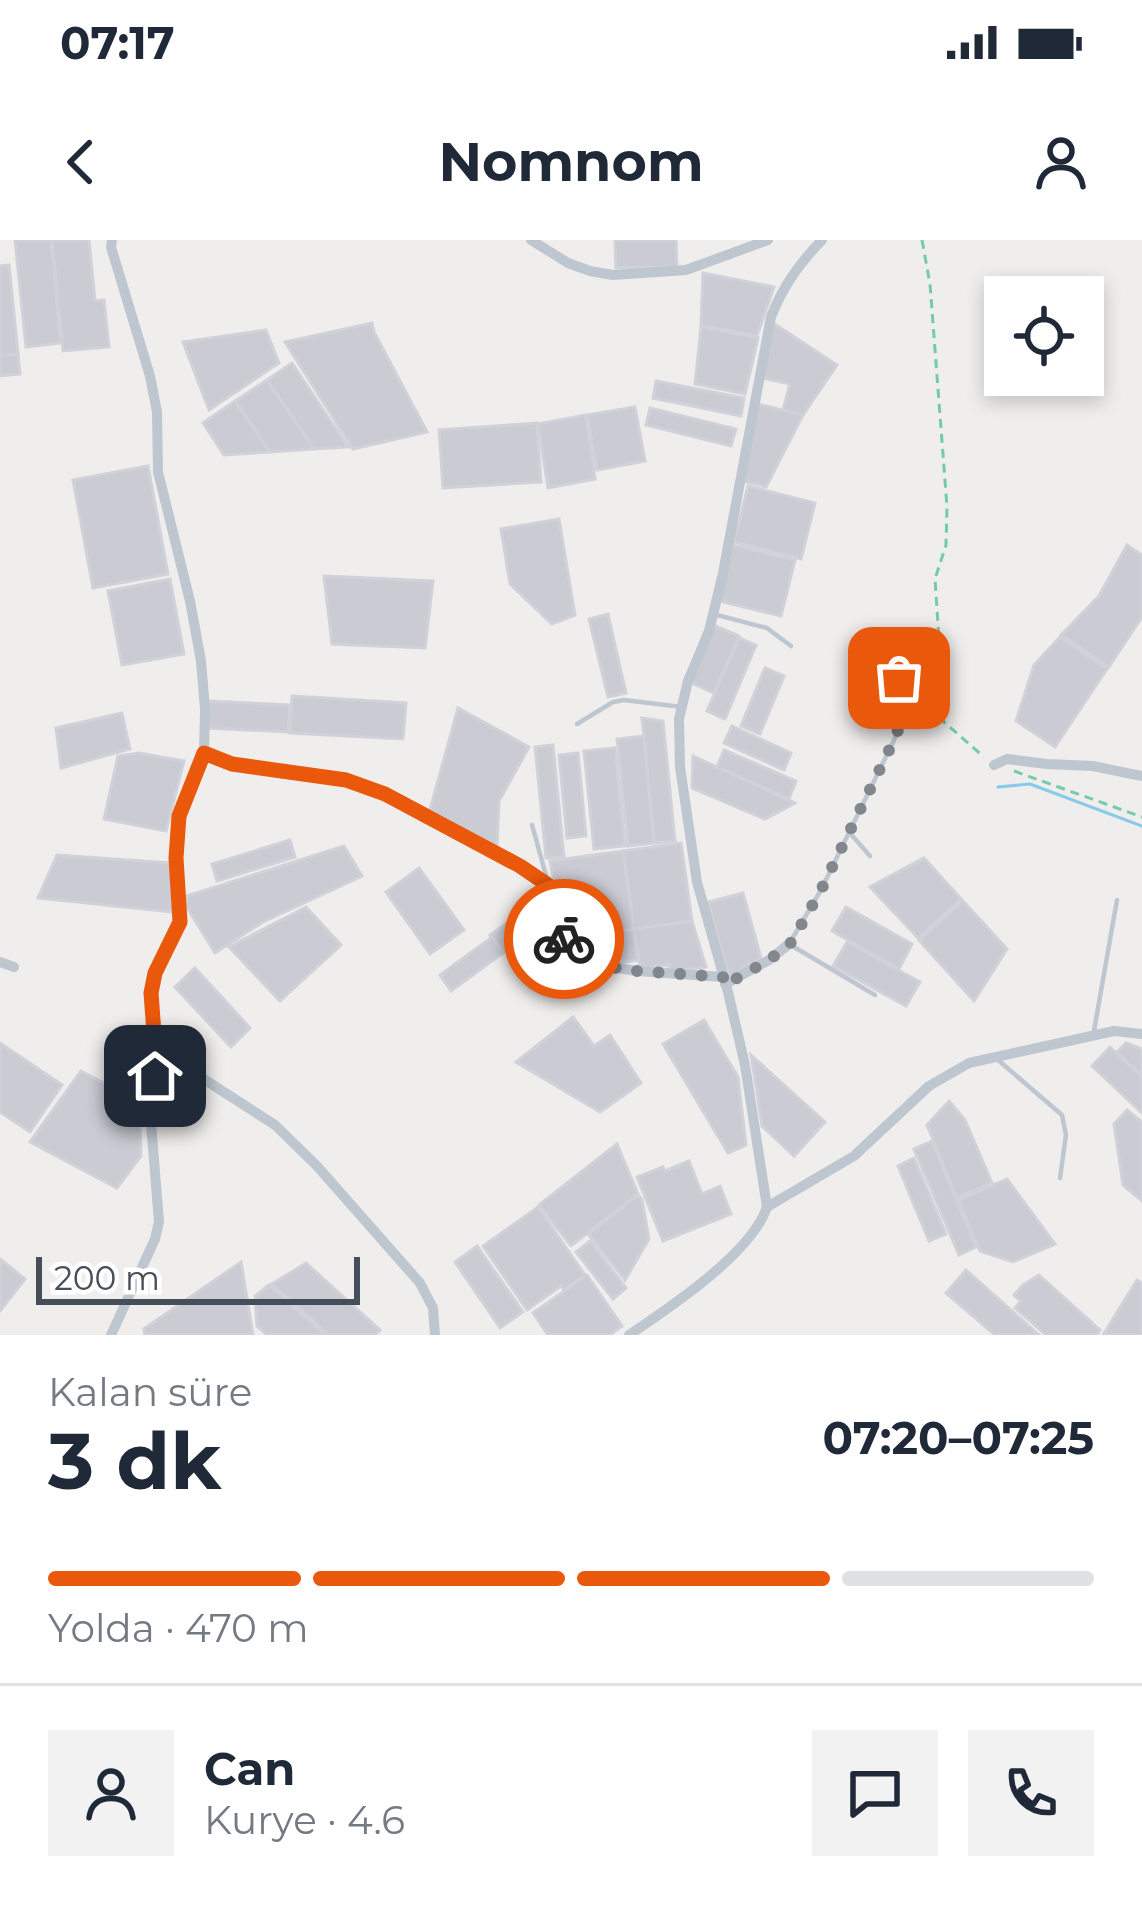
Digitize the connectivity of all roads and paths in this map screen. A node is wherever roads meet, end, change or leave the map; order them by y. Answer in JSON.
{"nodes":[{"id":1,"x":112,"y":240,"type":"edge"},
{"id":2,"x":531,"y":240,"type":"edge"},
{"id":3,"x":768,"y":240,"type":"edge"},
{"id":4,"x":922,"y":240,"type":"edge"},
{"id":5,"x":815,"y":243,"type":"edge"},
{"id":6,"x":713,"y":614,"type":"junction"},
{"id":7,"x":790,"y":646,"type":"dead end"},
{"id":8,"x":868,"y":669,"type":"dead end"},
{"id":9,"x":861,"y":694,"type":"dead end"},
{"id":10,"x":682,"y":707,"type":"junction"},
{"id":11,"x":902,"y":710,"type":"junction"},
{"id":12,"x":577,"y":724,"type":"dead end"},
{"id":13,"x":204,"y":753,"type":"junction"},
{"id":14,"x":994,"y":765,"type":"junction"},
{"id":15,"x":1142,"y":776,"type":"edge"},
{"id":16,"x":1142,"y":817,"type":"edge"},
{"id":17,"x":532,"y":825,"type":"dead end"},
{"id":18,"x":849,"y":832,"type":"junction"},
{"id":19,"x":870,"y":856,"type":"dead end"},
{"id":20,"x":548,"y":885,"type":"junction"},
{"id":21,"x":1118,"y":900,"type":"dead end"},
{"id":22,"x":790,"y":944,"type":"junction"},
{"id":23,"x":0,"y":962,"type":"edge"},
{"id":24,"x":14,"y":967,"type":"dead end"},
{"id":25,"x":724,"y":981,"type":"junction"},
{"id":26,"x":875,"y":995,"type":"dead end"},
{"id":27,"x":1142,"y":1034,"type":"edge"},
{"id":28,"x":1093,"y":1035,"type":"junction"},
{"id":29,"x":160,"y":1046,"type":"junction"},
{"id":30,"x":993,"y":1057,"type":"junction"},
{"id":31,"x":1060,"y":1178,"type":"dead end"},
{"id":32,"x":767,"y":1208,"type":"junction"},
{"id":33,"x":648,"y":1322,"type":"junction"},
{"id":34,"x":111,"y":1335,"type":"edge"},
{"id":35,"x":435,"y":1335,"type":"edge"},
{"id":36,"x":629,"y":1335,"type":"edge"},
{"id":37,"x":658,"y":1335,"type":"edge"}],
"edges":[{"from":1,"to":13,"type":"street"},
{"from":2,"to":3,"type":"street"},
{"from":4,"to":14,"type":"path"},
{"from":5,"to":6,"type":"street"},
{"from":6,"to":7,"type":"lane"},
{"from":6,"to":10,"type":"street"},
{"from":8,"to":11,"type":"lane"},
{"from":9,"to":11,"type":"lane"},
{"from":10,"to":12,"type":"lane"},
{"from":10,"to":25,"type":"street"},
{"from":11,"to":18,"type":"lane"},
{"from":13,"to":20,"type":"street"},
{"from":13,"to":29,"type":"street"},
{"from":14,"to":15,"type":"street"},
{"from":14,"to":16,"type":"path"},
{"from":17,"to":20,"type":"lane"},
{"from":18,"to":19,"type":"lane"},
{"from":18,"to":22,"type":"lane"},
{"from":20,"to":25,"type":"street"},
{"from":21,"to":28,"type":"lane"},
{"from":22,"to":25,"type":"street"},
{"from":22,"to":26,"type":"lane"},
{"from":23,"to":24,"type":"street"},
{"from":25,"to":32,"type":"street"},
{"from":27,"to":28,"type":"street"},
{"from":28,"to":30,"type":"street"},
{"from":29,"to":34,"type":"street"},
{"from":29,"to":35,"type":"street"},
{"from":30,"to":31,"type":"lane"},
{"from":30,"to":32,"type":"street"},
{"from":32,"to":33,"type":"street"},
{"from":33,"to":36,"type":"street"},
{"from":33,"to":37,"type":"street"}]}
